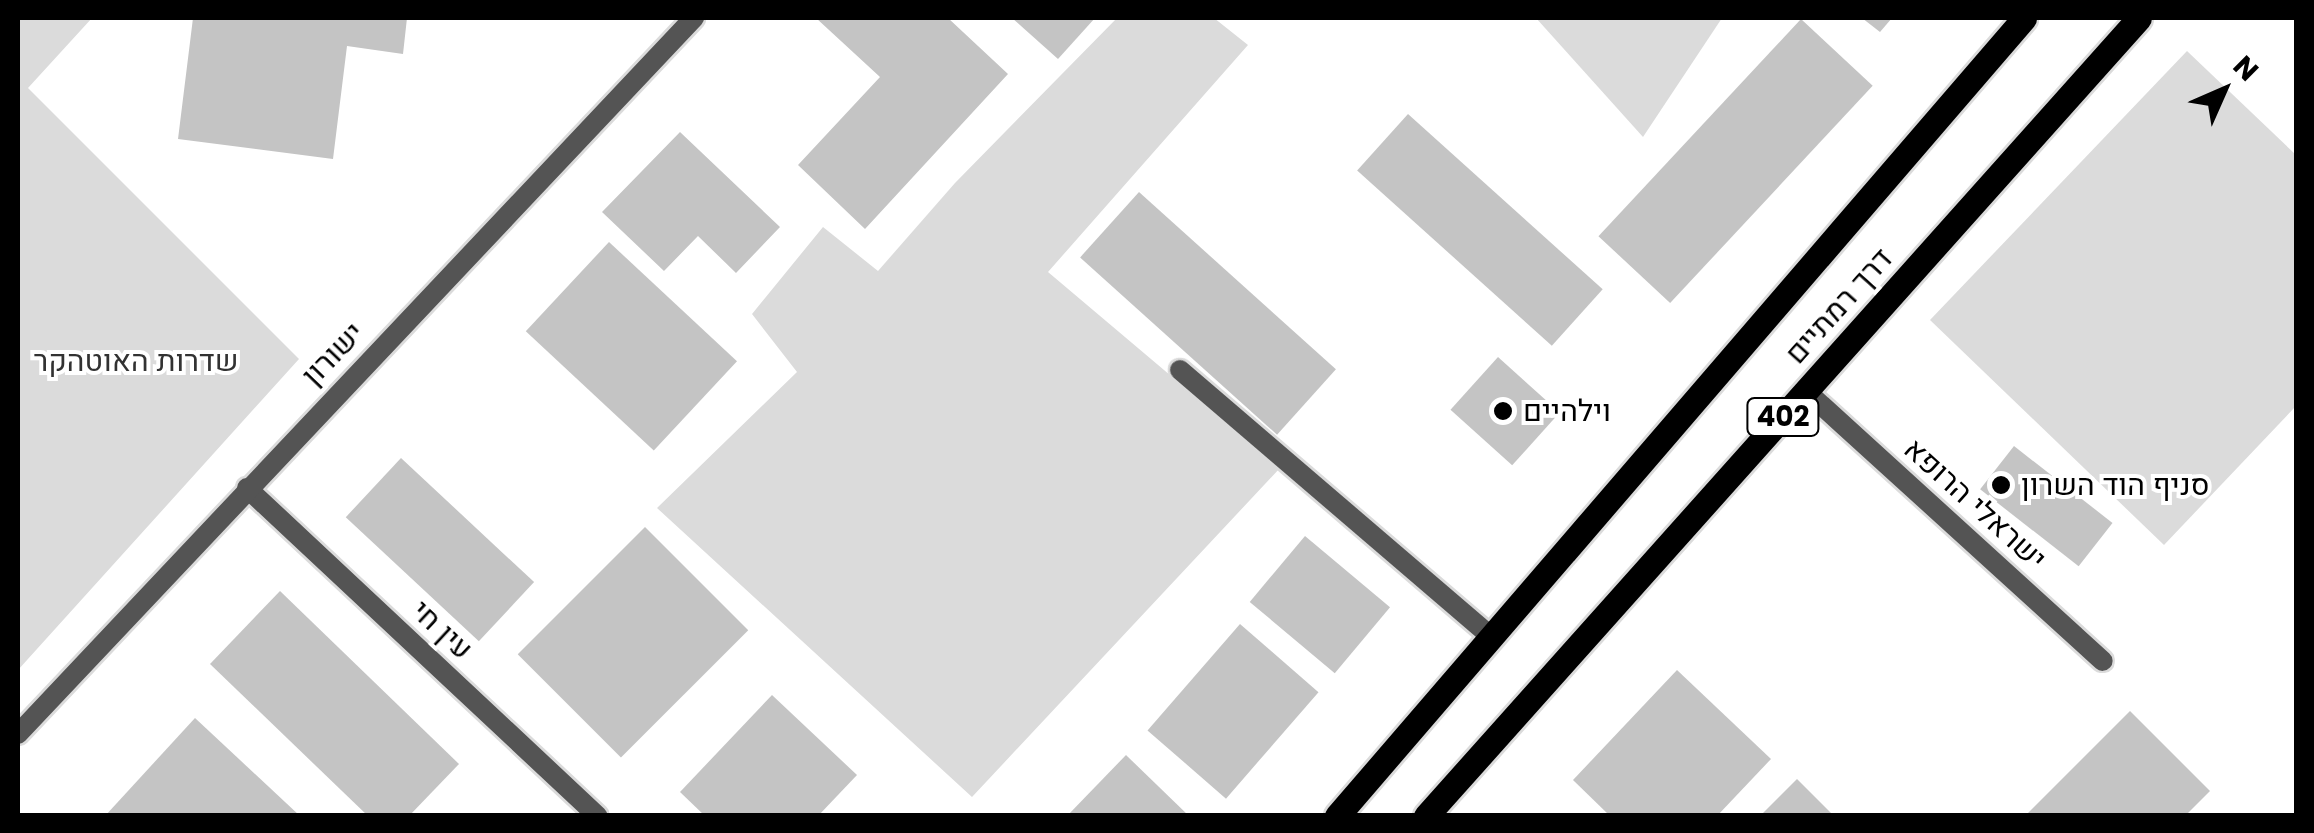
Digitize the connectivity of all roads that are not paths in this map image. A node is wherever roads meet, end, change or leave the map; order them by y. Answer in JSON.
{"nodes":[{"id":1,"x":694,"y":18,"type":"edge"},
{"id":2,"x":2024,"y":18,"type":"edge"},
{"id":3,"x":2139,"y":18,"type":"edge"},
{"id":4,"x":1180,"y":370,"type":"dead end"},
{"id":5,"x":1806,"y":390,"type":"junction"},
{"id":6,"x":247,"y":488,"type":"junction"},
{"id":7,"x":1491,"y":637,"type":"junction"},
{"id":8,"x":2103,"y":661,"type":"dead end"},
{"id":9,"x":18,"y":734,"type":"edge"},
{"id":10,"x":1433,"y":813,"type":"edge"},
{"id":11,"x":596,"y":816,"type":"edge"},
{"id":12,"x":1337,"y":816,"type":"edge"}],
"edges":[{"from":1,"to":6,"type":"street","name":"ישורון"},
{"from":2,"to":7,"type":"main road","name":"דרך רמתיים","number":"402"},
{"from":3,"to":5,"type":"main road","name":"דרך רמתיים","number":"402"},
{"from":4,"to":7,"type":"street"},
{"from":5,"to":8,"type":"street","name":"ישראלי הרופא"},
{"from":5,"to":10,"type":"main road","name":"דרך רמתיים","number":"402"},
{"from":6,"to":9,"type":"street","name":"ישורון"},
{"from":6,"to":11,"type":"street","name":"עין חי"},
{"from":7,"to":12,"type":"main road","name":"דרך רמתיים","number":"402"}]}
